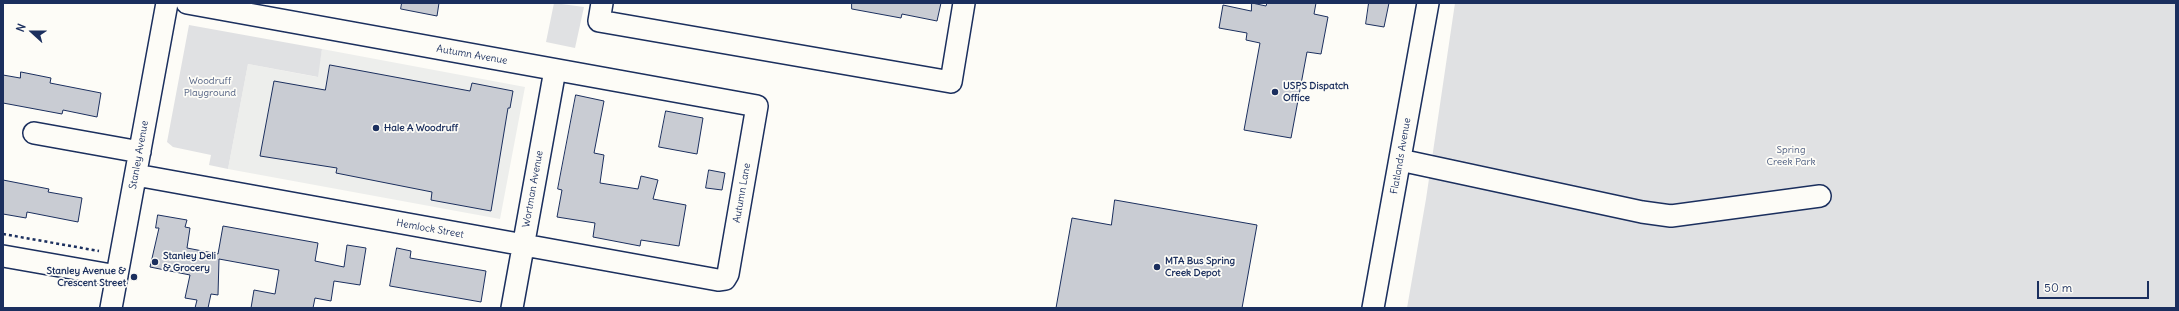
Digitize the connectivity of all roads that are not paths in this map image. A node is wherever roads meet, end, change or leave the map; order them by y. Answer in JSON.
{"nodes":[{"id":1,"x":167,"y":3,"type":"edge"},
{"id":2,"x":187,"y":3,"type":"edge"},
{"id":3,"x":602,"y":3,"type":"edge"},
{"id":4,"x":964,"y":3,"type":"edge"},
{"id":5,"x":1428,"y":3,"type":"edge"},
{"id":6,"x":555,"y":70,"type":"junction"},
{"id":7,"x":757,"y":106,"type":"joint"},
{"id":8,"x":34,"y":133,"type":"dead end"},
{"id":9,"x":140,"y":152,"type":"junction"},
{"id":10,"x":1400,"y":160,"type":"junction"},
{"id":11,"x":136,"y":175,"type":"junction"},
{"id":12,"x":1820,"y":196,"type":"dead end"},
{"id":13,"x":523,"y":246,"type":"junction"},
{"id":14,"x":3,"y":256,"type":"edge"},
{"id":15,"x":117,"y":276,"type":"junction"},
{"id":16,"x":725,"y":279,"type":"joint"},
{"id":17,"x":112,"y":308,"type":"edge"},
{"id":18,"x":512,"y":308,"type":"edge"},
{"id":19,"x":1373,"y":308,"type":"edge"}],
"edges":[{"from":1,"to":9,"type":"street","name":"Stanley Avenue"},
{"from":2,"to":6,"type":"street","name":"Autumn Avenue"},
{"from":3,"to":4,"type":"street"},
{"from":5,"to":10,"type":"street","name":"Flatlands Avenue"},
{"from":6,"to":7,"type":"street","name":"Autumn Avenue"},
{"from":6,"to":13,"type":"street","name":"Wortman Avenue"},
{"from":7,"to":16,"type":"street","name":"Autumn Lane"},
{"from":8,"to":9,"type":"street"},
{"from":9,"to":11,"type":"street","name":"Stanley Avenue"},
{"from":10,"to":12,"type":"street"},
{"from":10,"to":19,"type":"street","name":"Flatlands Avenue"},
{"from":11,"to":13,"type":"street","name":"Hemlock Street"},
{"from":11,"to":15,"type":"street","name":"Stanley Avenue"},
{"from":13,"to":16,"type":"street","name":"Hemlock Street"},
{"from":13,"to":18,"type":"street","name":"Wortman Avenue"},
{"from":14,"to":15,"type":"street"},
{"from":15,"to":17,"type":"street","name":"Stanley Avenue"}]}
